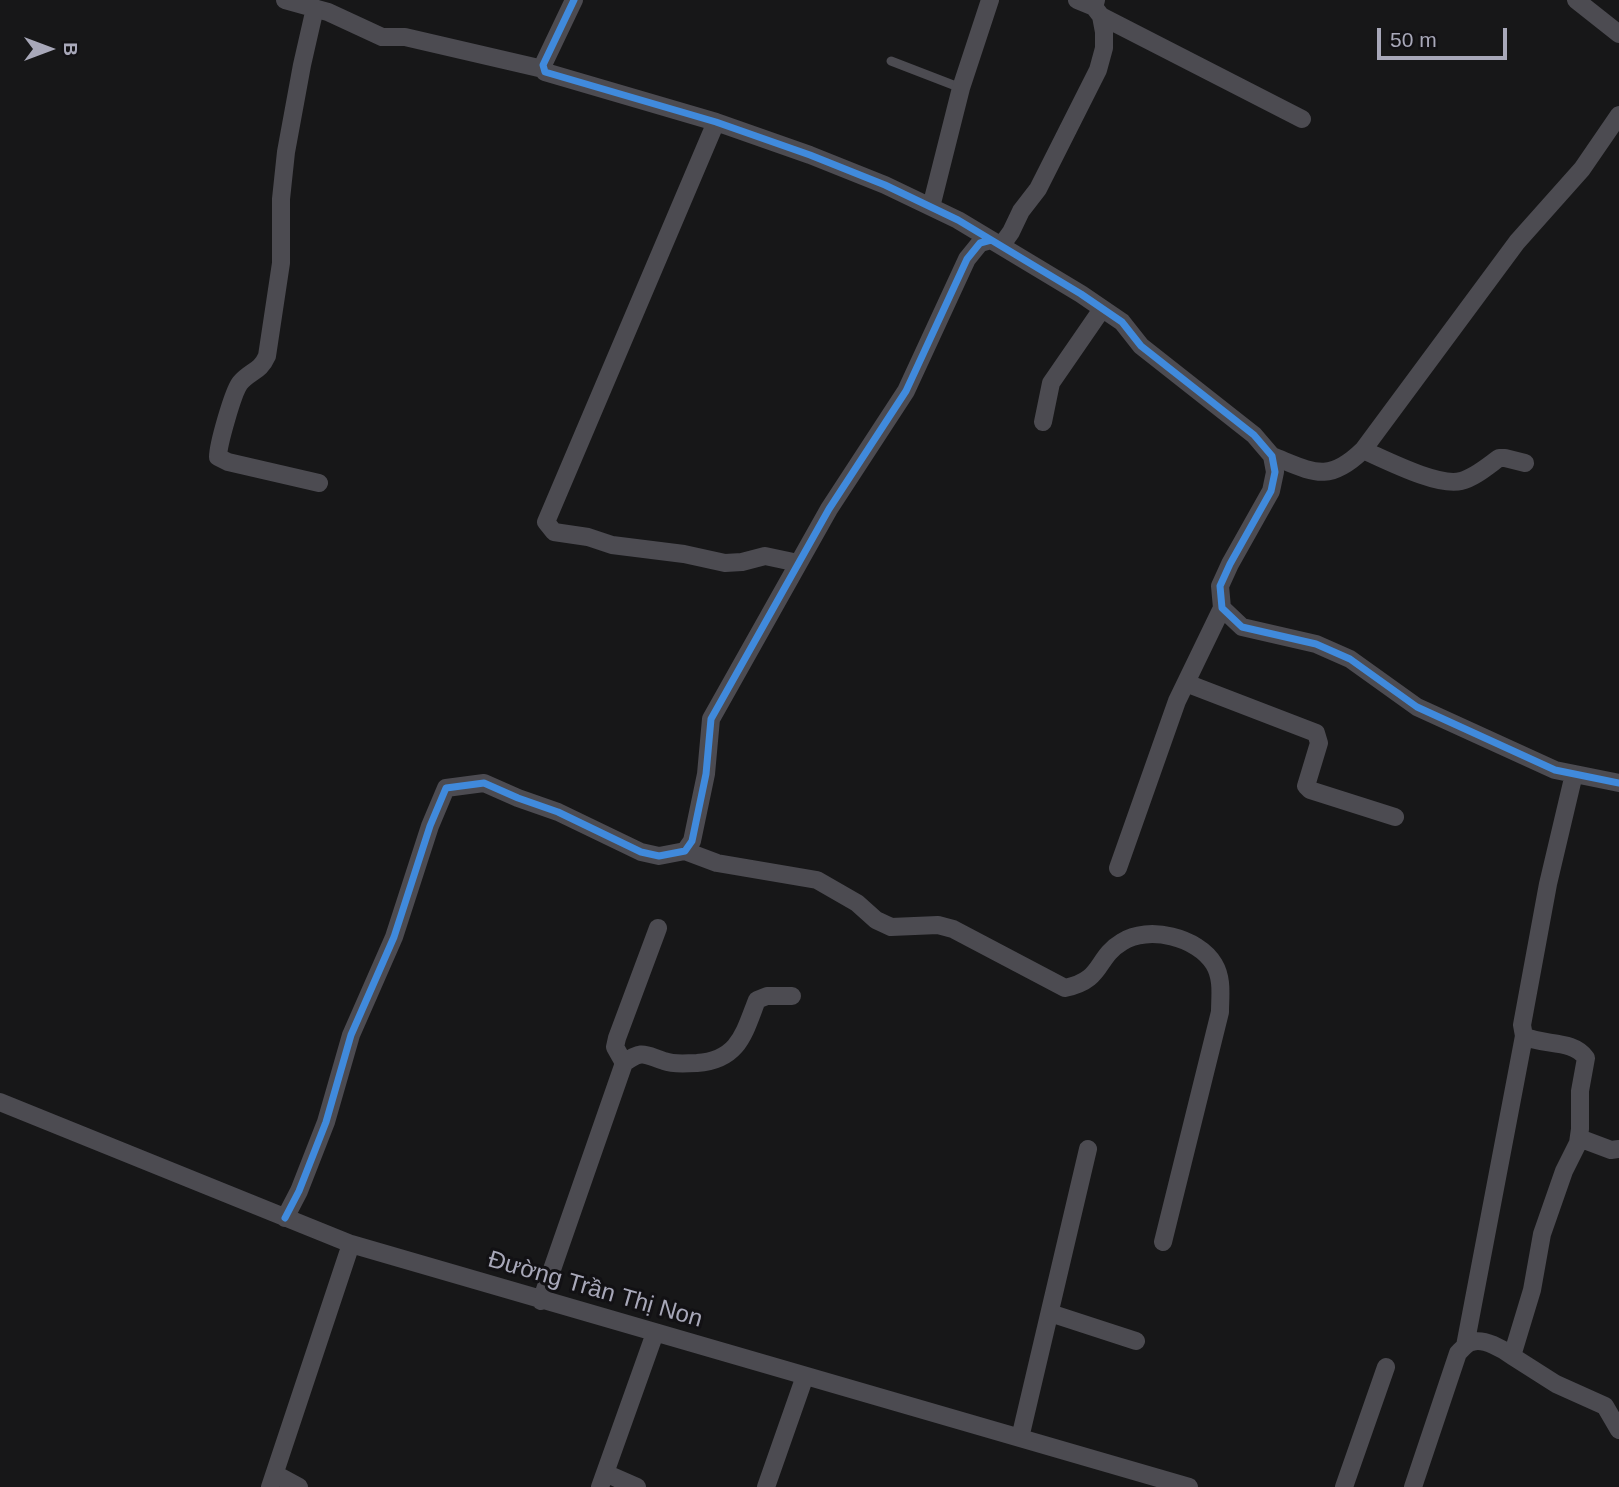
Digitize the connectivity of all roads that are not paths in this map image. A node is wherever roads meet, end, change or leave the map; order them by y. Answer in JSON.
{"nodes":[{"id":1,"x":285,"y":0,"type":"edge"},
{"id":2,"x":574,"y":0,"type":"edge"},
{"id":3,"x":990,"y":0,"type":"edge"},
{"id":4,"x":1576,"y":0,"type":"edge"},
{"id":5,"x":1092,"y":6,"type":"edge"},
{"id":6,"x":315,"y":8,"type":"junction"},
{"id":7,"x":1619,"y":34,"type":"edge"},
{"id":8,"x":891,"y":61,"type":"dead end"},
{"id":9,"x":543,"y":69,"type":"junction"},
{"id":10,"x":961,"y":89,"type":"junction"},
{"id":11,"x":1619,"y":115,"type":"edge"},
{"id":12,"x":1303,"y":119,"type":"dead end"},
{"id":13,"x":716,"y":122,"type":"junction"},
{"id":14,"x":931,"y":207,"type":"junction"},
{"id":15,"x":996,"y":243,"type":"junction"},
{"id":16,"x":1102,"y":309,"type":"junction"},
{"id":17,"x":1043,"y":422,"type":"dead end"},
{"id":18,"x":1363,"y":450,"type":"junction"},
{"id":19,"x":1272,"y":456,"type":"junction"},
{"id":20,"x":1525,"y":463,"type":"dead end"},
{"id":21,"x":319,"y":483,"type":"dead end"},
{"id":22,"x":798,"y":564,"type":"junction"},
{"id":23,"x":1222,"y":608,"type":"junction"},
{"id":24,"x":1186,"y":683,"type":"junction"},
{"id":25,"x":1574,"y":774,"type":"junction"},
{"id":26,"x":1619,"y":783,"type":"edge"},
{"id":27,"x":1395,"y":817,"type":"dead end"},
{"id":28,"x":685,"y":851,"type":"junction"},
{"id":29,"x":1118,"y":868,"type":"dead end"},
{"id":30,"x":658,"y":928,"type":"dead end"},
{"id":31,"x":792,"y":996,"type":"dead end"},
{"id":32,"x":1524,"y":1036,"type":"junction"},
{"id":33,"x":624,"y":1063,"type":"junction"},
{"id":34,"x":0,"y":1102,"type":"edge"},
{"id":35,"x":1579,"y":1138,"type":"junction"},
{"id":36,"x":1619,"y":1149,"type":"edge"},
{"id":37,"x":1088,"y":1150,"type":"dead end"},
{"id":38,"x":285,"y":1218,"type":"junction"},
{"id":39,"x":1163,"y":1242,"type":"dead end"},
{"id":40,"x":351,"y":1244,"type":"junction"},
{"id":41,"x":541,"y":1301,"type":"junction"},
{"id":42,"x":1050,"y":1313,"type":"junction"},
{"id":43,"x":654,"y":1333,"type":"junction"},
{"id":44,"x":1136,"y":1341,"type":"dead end"},
{"id":45,"x":1465,"y":1346,"type":"junction"},
{"id":46,"x":1512,"y":1356,"type":"junction"},
{"id":47,"x":1386,"y":1367,"type":"dead end"},
{"id":48,"x":805,"y":1376,"type":"junction"},
{"id":49,"x":1619,"y":1430,"type":"edge"},
{"id":50,"x":1020,"y":1438,"type":"junction"},
{"id":51,"x":1136,"y":1479,"type":"edge"},
{"id":52,"x":273,"y":1480,"type":"edge"},
{"id":53,"x":602,"y":1480,"type":"edge"},
{"id":54,"x":299,"y":1487,"type":"edge"},
{"id":55,"x":637,"y":1487,"type":"edge"},
{"id":56,"x":766,"y":1487,"type":"edge"},
{"id":57,"x":1189,"y":1487,"type":"edge"},
{"id":58,"x":1345,"y":1487,"type":"edge"},
{"id":59,"x":1413,"y":1487,"type":"edge"}],
"edges":[{"from":1,"to":6,"type":"street"},
{"from":2,"to":9,"type":"street"},
{"from":3,"to":10,"type":"street"},
{"from":4,"to":7,"type":"street"},
{"from":5,"to":12,"type":"street"},
{"from":5,"to":15,"type":"street"},
{"from":6,"to":9,"type":"street"},
{"from":6,"to":21,"type":"street"},
{"from":8,"to":10,"type":"lane"},
{"from":9,"to":13,"type":"street"},
{"from":10,"to":14,"type":"street"},
{"from":11,"to":18,"type":"street"},
{"from":13,"to":14,"type":"street"},
{"from":13,"to":22,"type":"street"},
{"from":14,"to":15,"type":"street"},
{"from":15,"to":16,"type":"street"},
{"from":15,"to":22,"type":"street"},
{"from":16,"to":17,"type":"street"},
{"from":16,"to":19,"type":"street"},
{"from":18,"to":19,"type":"street"},
{"from":18,"to":20,"type":"street"},
{"from":19,"to":23,"type":"street"},
{"from":22,"to":28,"type":"street"},
{"from":23,"to":24,"type":"street"},
{"from":23,"to":25,"type":"street"},
{"from":24,"to":27,"type":"street"},
{"from":24,"to":29,"type":"street"},
{"from":25,"to":26,"type":"street"},
{"from":25,"to":32,"type":"street"},
{"from":28,"to":38,"type":"street"},
{"from":28,"to":39,"type":"street"},
{"from":30,"to":33,"type":"street"},
{"from":31,"to":33,"type":"street"},
{"from":32,"to":35,"type":"street"},
{"from":32,"to":45,"type":"street"},
{"from":33,"to":41,"type":"street"},
{"from":34,"to":38,"type":"street","name":"Đường Trần Thị Non"},
{"from":35,"to":36,"type":"street"},
{"from":35,"to":46,"type":"street"},
{"from":37,"to":42,"type":"street"},
{"from":38,"to":40,"type":"street","name":"Đường Trần Thị Non"},
{"from":40,"to":41,"type":"street","name":"Đường Trần Thị Non"},
{"from":40,"to":52,"type":"street"},
{"from":41,"to":43,"type":"street","name":"Đường Trần Thị Non"},
{"from":42,"to":44,"type":"street"},
{"from":42,"to":50,"type":"street"},
{"from":43,"to":48,"type":"street","name":"Đường Trần Thị Non"},
{"from":43,"to":53,"type":"street"},
{"from":45,"to":46,"type":"street"},
{"from":45,"to":59,"type":"street"},
{"from":46,"to":49,"type":"street"},
{"from":47,"to":58,"type":"street"},
{"from":48,"to":50,"type":"street","name":"Đường Trần Thị Non"},
{"from":48,"to":56,"type":"street"},
{"from":50,"to":51,"type":"street","name":"Đường Trần Thị Non"},
{"from":51,"to":57,"type":"street","name":"Đường Trần Thị Non"},
{"from":52,"to":54,"type":"street"},
{"from":53,"to":55,"type":"street"}]}
